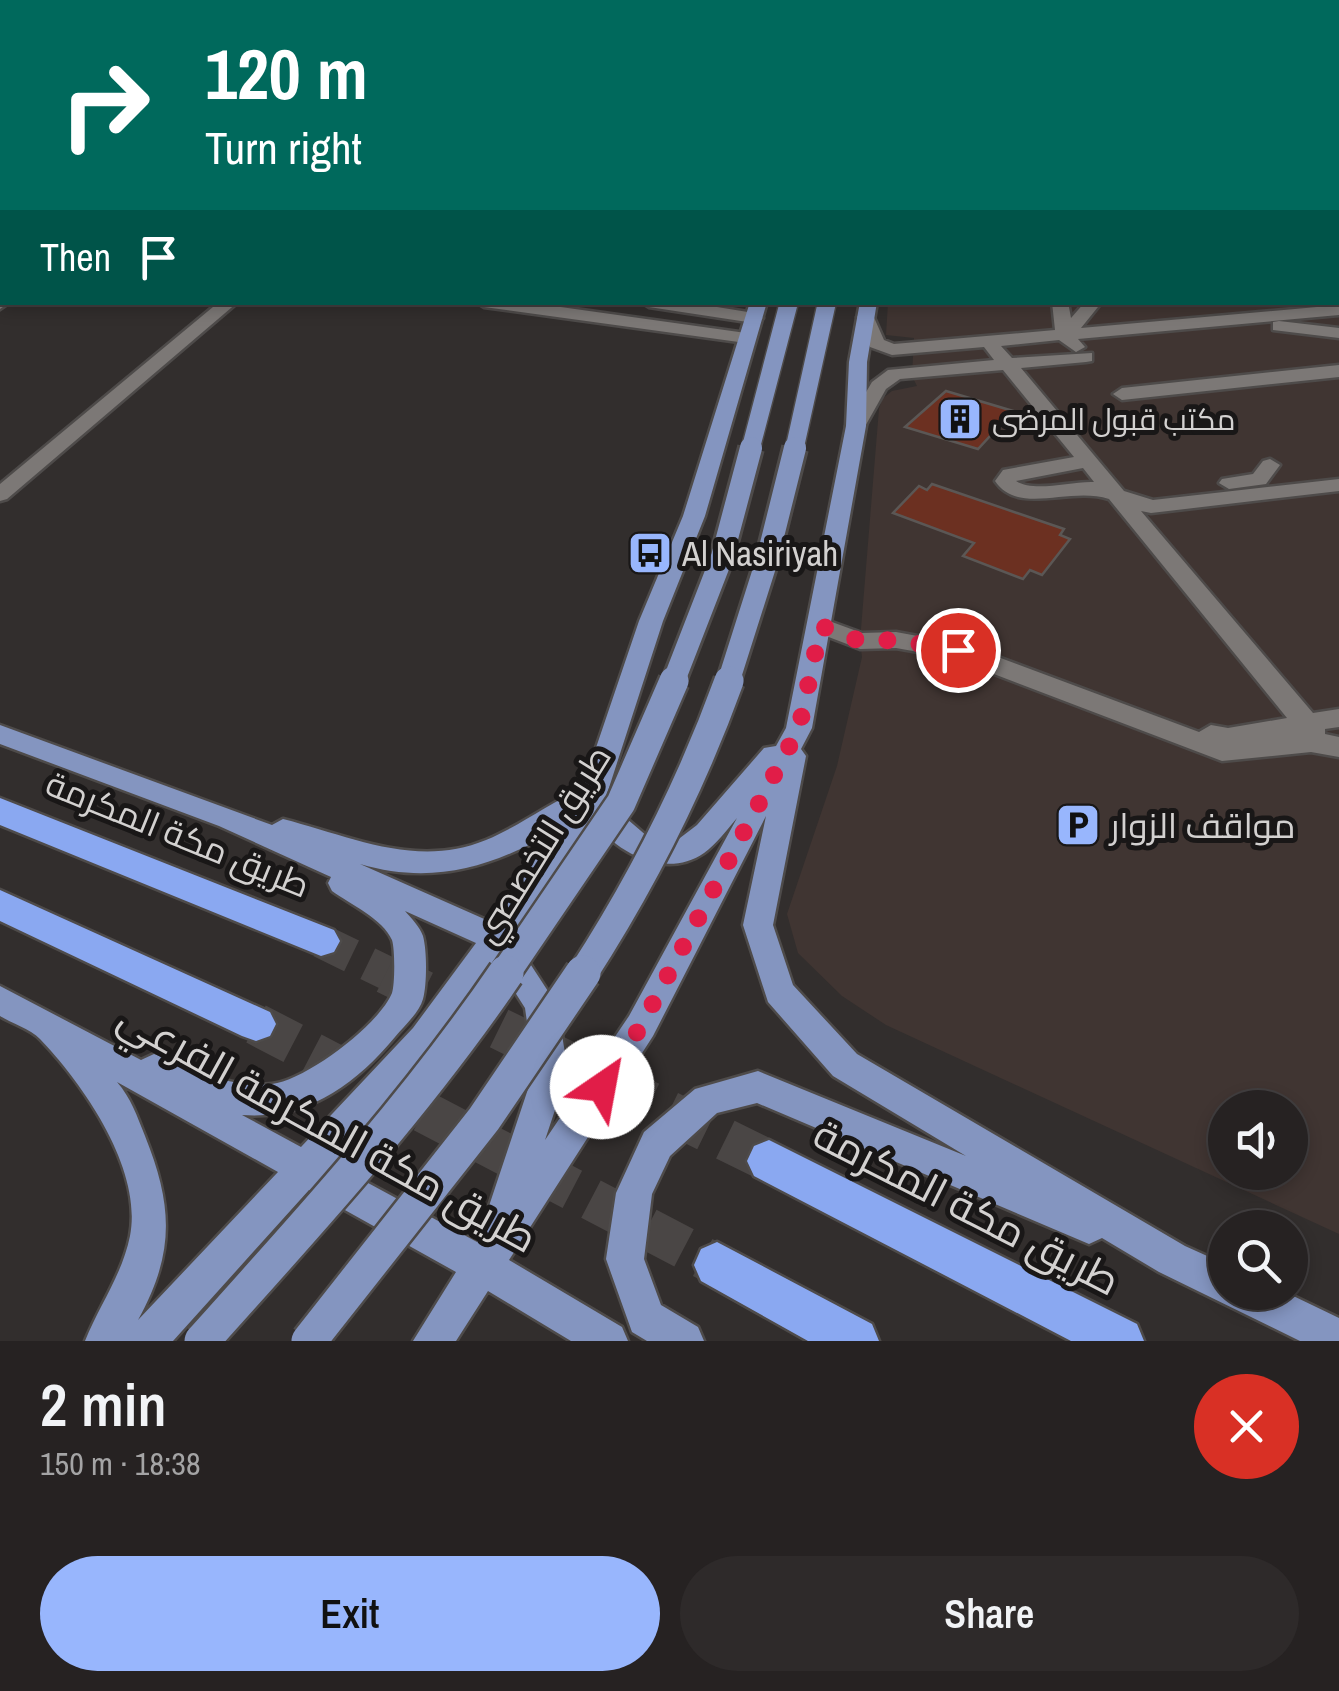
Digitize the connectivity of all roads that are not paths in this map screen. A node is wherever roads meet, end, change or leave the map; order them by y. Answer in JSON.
{"nodes":[{"id":1,"x":226,"y":305,"type":"edge"},
{"id":2,"x":529,"y":305,"type":"edge"},
{"id":3,"x":666,"y":305,"type":"edge"},
{"id":4,"x":788,"y":305,"type":"edge"},
{"id":5,"x":826,"y":305,"type":"edge"},
{"id":6,"x":1060,"y":305,"type":"edge"},
{"id":7,"x":1091,"y":305,"type":"edge"},
{"id":8,"x":1205,"y":305,"type":"edge"},
{"id":9,"x":868,"y":310,"type":"edge"},
{"id":10,"x":1339,"y":310,"type":"edge"},
{"id":11,"x":753,"y":320,"type":"edge"},
{"id":12,"x":1221,"y":320,"type":"junction"},
{"id":13,"x":1333,"y":331,"type":"edge"},
{"id":14,"x":1064,"y":336,"type":"junction"},
{"id":15,"x":988,"y":342,"type":"junction"},
{"id":16,"x":1005,"y":364,"type":"junction"},
{"id":17,"x":1337,"y":372,"type":"edge"},
{"id":18,"x":1122,"y":394,"type":"dead end"},
{"id":19,"x":856,"y":426,"type":"junction"},
{"id":20,"x":1090,"y":461,"type":"junction"},
{"id":21,"x":1270,"y":466,"type":"dead end"},
{"id":22,"x":1339,"y":471,"type":"edge"},
{"id":23,"x":1204,"y":485,"type":"dead end"},
{"id":24,"x":1339,"y":485,"type":"edge"},
{"id":25,"x":1265,"y":494,"type":"junction"},
{"id":26,"x":0,"y":495,"type":"edge"},
{"id":27,"x":1122,"y":499,"type":"junction"},
{"id":28,"x":821,"y":626,"type":"junction"},
{"id":29,"x":1339,"y":718,"type":"edge"},
{"id":30,"x":799,"y":728,"type":"junction"},
{"id":31,"x":0,"y":734,"type":"edge"},
{"id":32,"x":1326,"y":737,"type":"edge"},
{"id":33,"x":594,"y":794,"type":"junction"},
{"id":34,"x":0,"y":811,"type":"edge"},
{"id":35,"x":229,"y":818,"type":"junction"},
{"id":36,"x":0,"y":905,"type":"edge"},
{"id":37,"x":497,"y":938,"type":"junction"},
{"id":38,"x":322,"y":941,"type":"tunnel mouth"},
{"id":39,"x":0,"y":1000,"type":"edge"},
{"id":40,"x":43,"y":1022,"type":"junction"},
{"id":41,"x":256,"y":1024,"type":"tunnel mouth"},
{"id":42,"x":769,"y":1161,"type":"tunnel mouth"},
{"id":43,"x":306,"y":1170,"type":"junction"},
{"id":44,"x":1172,"y":1259,"type":"junction"},
{"id":45,"x":716,"y":1264,"type":"tunnel mouth"},
{"id":46,"x":485,"y":1267,"type":"junction"},
{"id":47,"x":1208,"y":1276,"type":"edge"},
{"id":48,"x":1279,"y":1310,"type":"edge"},
{"id":49,"x":1339,"y":1339,"type":"edge"},
{"id":50,"x":105,"y":1341,"type":"edge"},
{"id":51,"x":146,"y":1341,"type":"edge"},
{"id":52,"x":202,"y":1341,"type":"edge"},
{"id":53,"x":309,"y":1341,"type":"edge"},
{"id":54,"x":434,"y":1341,"type":"edge"},
{"id":55,"x":608,"y":1341,"type":"edge"},
{"id":56,"x":684,"y":1341,"type":"edge"},
{"id":57,"x":855,"y":1341,"type":"edge"},
{"id":58,"x":1120,"y":1341,"type":"edge"}],
"edges":[{"from":1,"to":26,"type":"street"},
{"from":2,"to":11,"type":"street"},
{"from":3,"to":11,"type":"street"},
{"from":4,"to":52,"type":"main road","name":"طريق التخصصي","bridge":true},
{"from":5,"to":53,"type":"main road","bridge":true},
{"from":6,"to":14,"type":"street"},
{"from":7,"to":14,"type":"street"},
{"from":8,"to":12,"type":"street"},
{"from":9,"to":15,"type":"street"},
{"from":9,"to":19,"type":"main road"},
{"from":10,"to":12,"type":"street"},
{"from":11,"to":33,"type":"main road"},
{"from":12,"to":13,"type":"street"},
{"from":12,"to":14,"type":"street"},
{"from":14,"to":15,"type":"street"},
{"from":14,"to":16,"type":"street"},
{"from":15,"to":16,"type":"street"},
{"from":16,"to":19,"type":"street"},
{"from":16,"to":20,"type":"street"},
{"from":17,"to":18,"type":"street"},
{"from":19,"to":28,"type":"main road"},
{"from":20,"to":27,"type":"street"},
{"from":20,"to":27,"type":"street"},
{"from":21,"to":23,"type":"street"},
{"from":22,"to":25,"type":"street"},
{"from":24,"to":25,"type":"street"},
{"from":25,"to":27,"type":"street"},
{"from":27,"to":32,"type":"street"},
{"from":28,"to":30,"type":"main road"},
{"from":28,"to":32,"type":"street"},
{"from":29,"to":32,"type":"street"},
{"from":30,"to":33,"type":"main road"},
{"from":30,"to":44,"type":"main road"},
{"from":30,"to":46,"type":"main road"},
{"from":31,"to":35,"type":"main road"},
{"from":33,"to":35,"type":"main road"},
{"from":33,"to":37,"type":"main road"},
{"from":34,"to":38,"type":"highway","name":"طريق مكة المكرمة"},
{"from":35,"to":37,"type":"main road"},
{"from":35,"to":40,"type":"main road"},
{"from":36,"to":41,"type":"highway"},
{"from":37,"to":43,"type":"main road"},
{"from":37,"to":46,"type":"main road"},
{"from":39,"to":40,"type":"main road","name":"طريق مكة المكرمة الفرعي"},
{"from":40,"to":43,"type":"main road","name":"طريق مكة المكرمة الفرعي"},
{"from":40,"to":50,"type":"main road"},
{"from":42,"to":58,"type":"highway","name":"طريق مكة المكرمة"},
{"from":43,"to":46,"type":"main road","name":"طريق مكة المكرمة الفرعي"},
{"from":43,"to":51,"type":"main road"},
{"from":44,"to":47,"type":"main road"},
{"from":44,"to":56,"type":"main road"},
{"from":45,"to":57,"type":"highway"},
{"from":46,"to":54,"type":"main road"},
{"from":46,"to":55,"type":"main road","name":"طريق مكة المكرمة الفرعي"},
{"from":48,"to":49,"type":"main road"}]}
